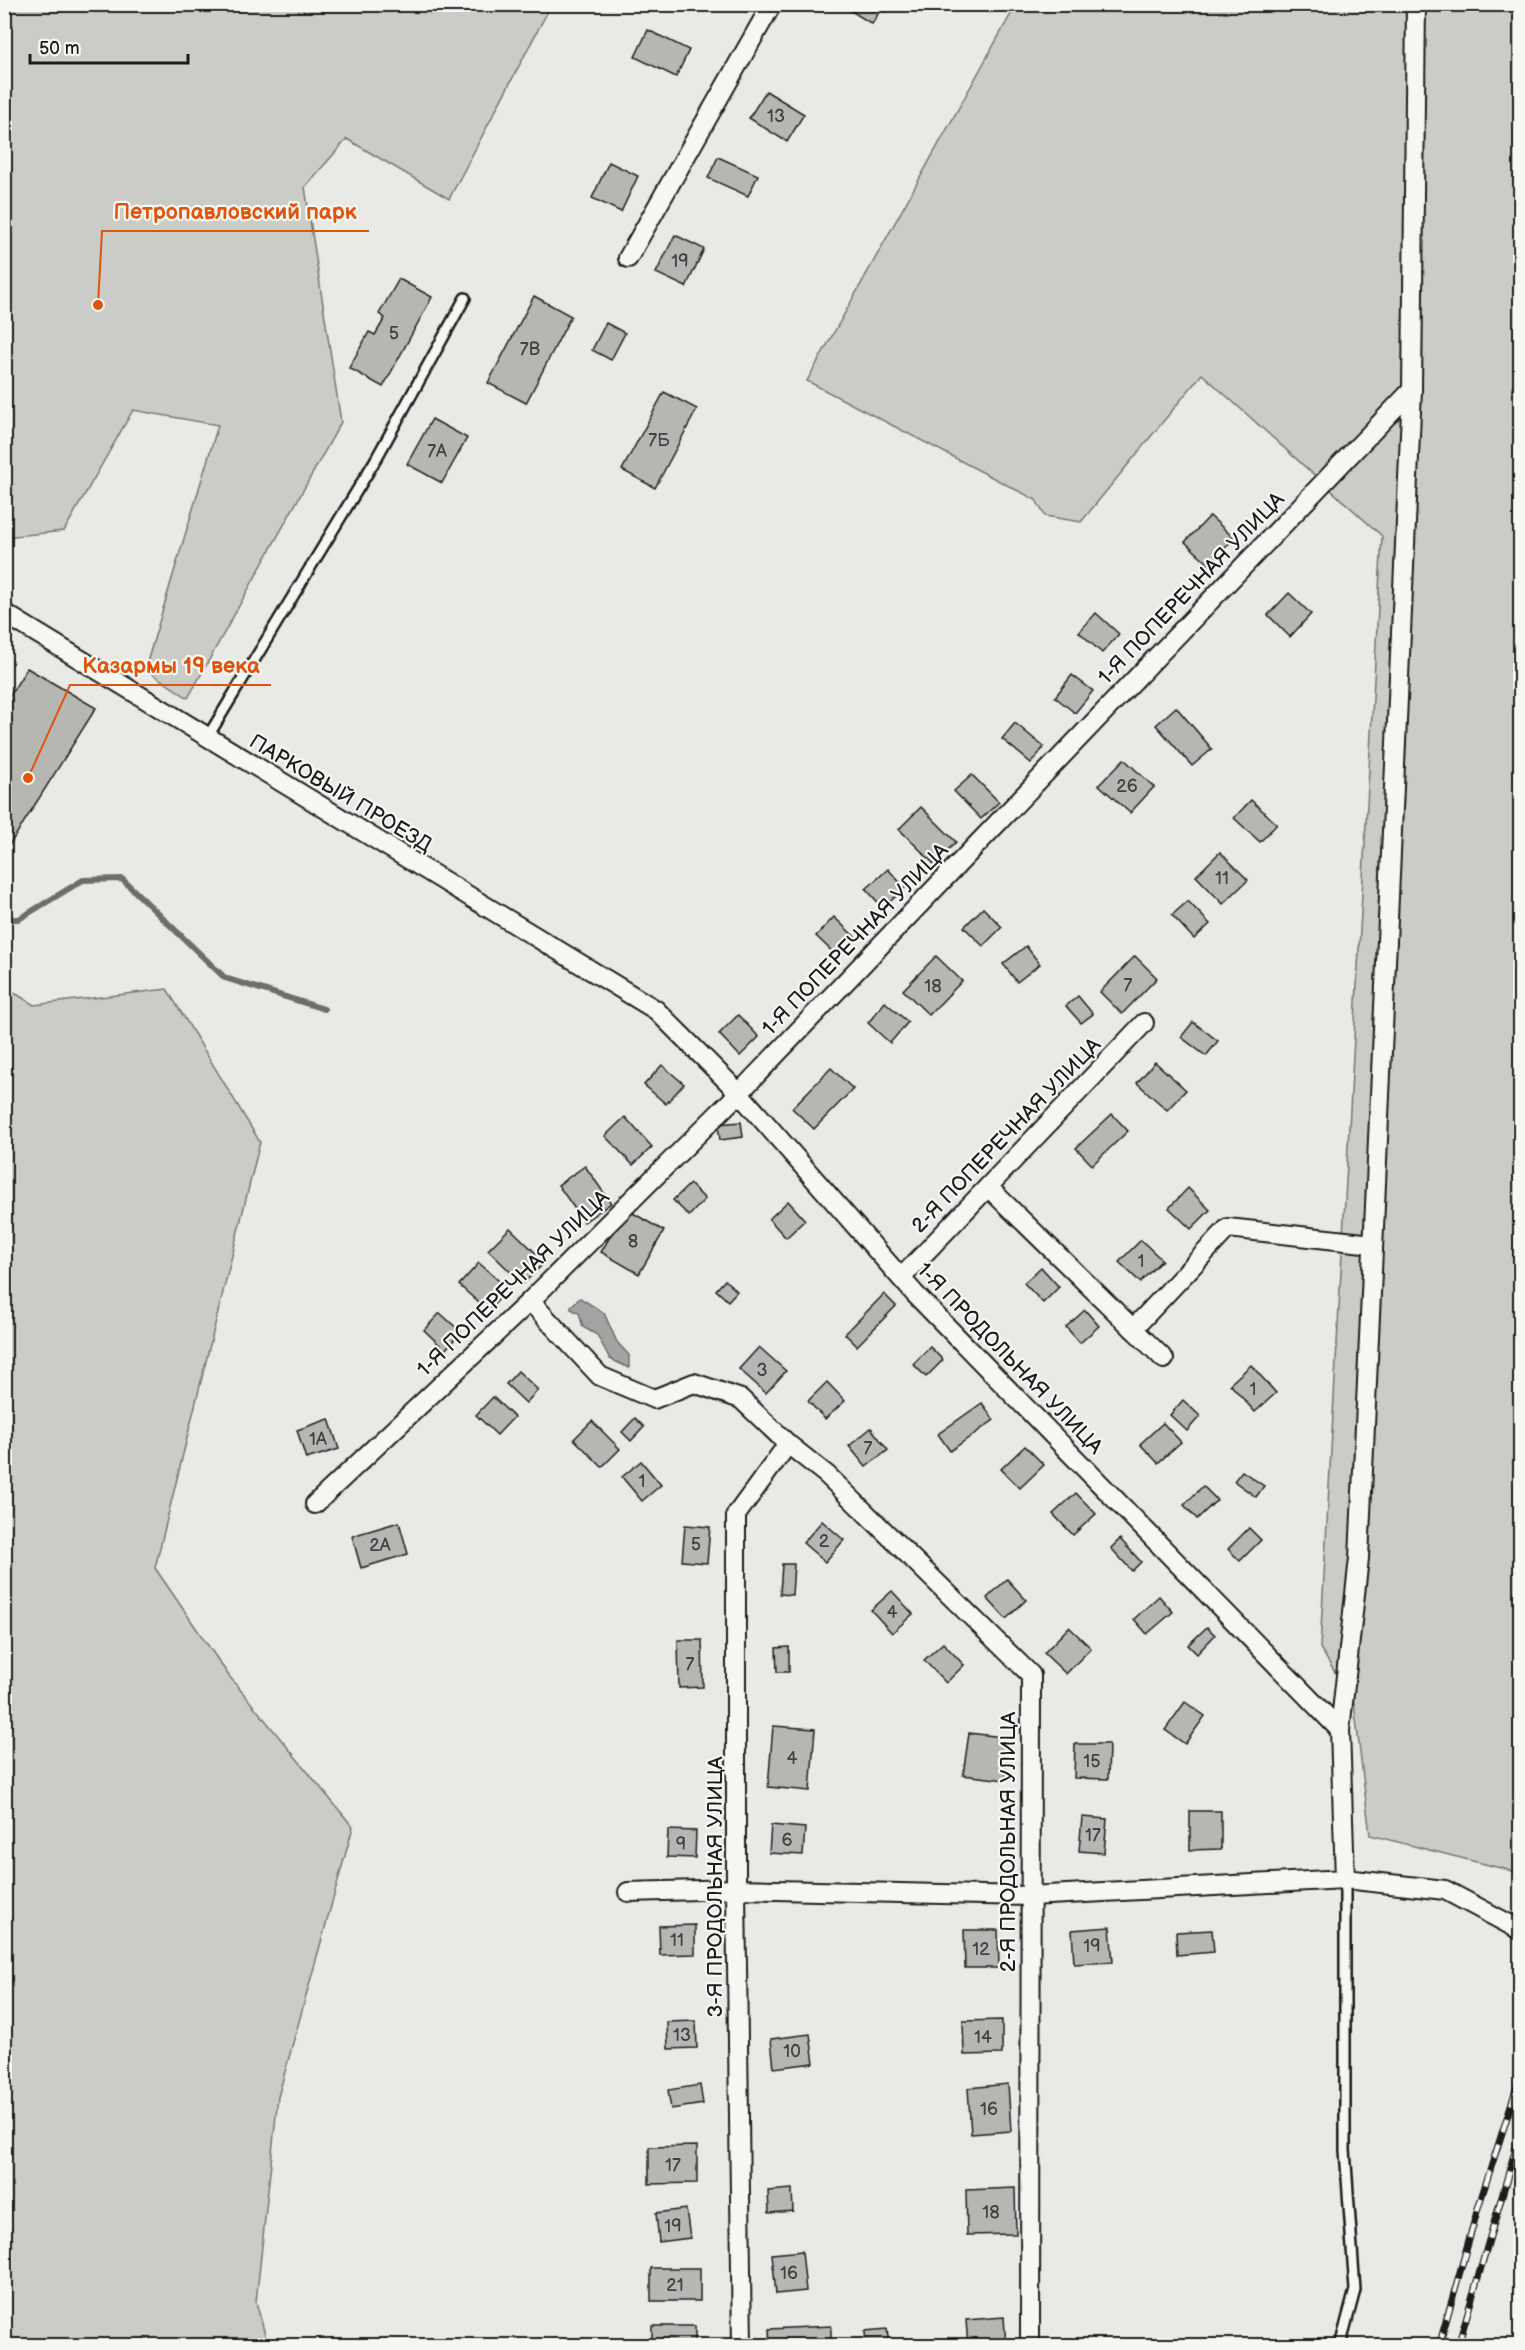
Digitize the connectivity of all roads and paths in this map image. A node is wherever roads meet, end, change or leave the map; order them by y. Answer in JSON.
{"nodes":[{"id":1,"x":772,"y":4,"type":"edge"},
{"id":2,"x":1416,"y":4,"type":"edge"},
{"id":3,"x":628,"y":258,"type":"dead end"},
{"id":4,"x":465,"y":298,"type":"dead end"},
{"id":5,"x":1412,"y":390,"type":"junction"},
{"id":6,"x":4,"y":613,"type":"edge"},
{"id":7,"x":207,"y":738,"type":"junction"},
{"id":8,"x":656,"y":1010,"type":"joint"},
{"id":9,"x":1144,"y":1023,"type":"dead end"},
{"id":10,"x":739,"y":1093,"type":"junction"},
{"id":11,"x":988,"y":1187,"type":"junction"},
{"id":12,"x":1373,"y":1244,"type":"junction"},
{"id":13,"x":901,"y":1278,"type":"junction"},
{"id":14,"x":530,"y":1302,"type":"junction"},
{"id":15,"x":1133,"y":1329,"type":"junction"},
{"id":16,"x":1164,"y":1359,"type":"dead end"},
{"id":17,"x":788,"y":1444,"type":"junction"},
{"id":18,"x":315,"y":1504,"type":"dead end"},
{"id":19,"x":1340,"y":1730,"type":"junction"},
{"id":20,"x":1345,"y":1879,"type":"junction"},
{"id":21,"x":736,"y":1889,"type":"junction"},
{"id":22,"x":628,"y":1892,"type":"dead end"},
{"id":23,"x":1030,"y":1896,"type":"junction"},
{"id":24,"x":1521,"y":1930,"type":"edge"},
{"id":25,"x":742,"y":2346,"type":"edge"},
{"id":26,"x":1030,"y":2346,"type":"edge"},
{"id":27,"x":1340,"y":2346,"type":"edge"}],
"edges":[{"from":1,"to":3,"type":"street"},
{"from":2,"to":5,"type":"street"},
{"from":4,"to":7,"type":"lane"},
{"from":5,"to":10,"type":"street","name":"1-Я ПОПЕРЕЧНАЯ УЛИЦА"},
{"from":5,"to":12,"type":"street"},
{"from":6,"to":7,"type":"street","name":"ПАРКОВЫЙ ПРОЕЗД"},
{"from":7,"to":8,"type":"street","name":"ПАРКОВЫЙ ПРОЕЗД"},
{"from":8,"to":10,"type":"street","name":"1-Я ПРОДОЛЬНАЯ УЛИЦА"},
{"from":9,"to":11,"type":"street","name":"2-Я ПОПЕРЕЧНАЯ УЛИЦА"},
{"from":10,"to":13,"type":"street","name":"1-Я ПРОДОЛЬНАЯ УЛИЦА"},
{"from":10,"to":14,"type":"street","name":"1-Я ПОПЕРЕЧНАЯ УЛИЦА"},
{"from":11,"to":13,"type":"street","name":"2-Я ПОПЕРЕЧНАЯ УЛИЦА"},
{"from":11,"to":15,"type":"street"},
{"from":12,"to":15,"type":"street"},
{"from":12,"to":19,"type":"street"},
{"from":13,"to":19,"type":"street","name":"1-Я ПРОДОЛЬНАЯ УЛИЦА"},
{"from":14,"to":17,"type":"street","name":"2-Я ПРОДОЛЬНАЯ УЛИЦА"},
{"from":14,"to":18,"type":"street","name":"1-Я ПОПЕРЕЧНАЯ УЛИЦА"},
{"from":15,"to":16,"type":"street"},
{"from":17,"to":21,"type":"street","name":"3-Я ПРОДОЛЬНАЯ УЛИЦА"},
{"from":17,"to":23,"type":"street","name":"2-Я ПРОДОЛЬНАЯ УЛИЦА"},
{"from":19,"to":20,"type":"street"},
{"from":20,"to":23,"type":"street"},
{"from":20,"to":24,"type":"street"},
{"from":20,"to":27,"type":"lane"},
{"from":21,"to":22,"type":"street"},
{"from":21,"to":23,"type":"street"},
{"from":21,"to":25,"type":"street","name":"3-Я ПРОДОЛЬНАЯ УЛИЦА"},
{"from":23,"to":26,"type":"street","name":"2-Я ПРОДОЛЬНАЯ УЛИЦА"}]}
